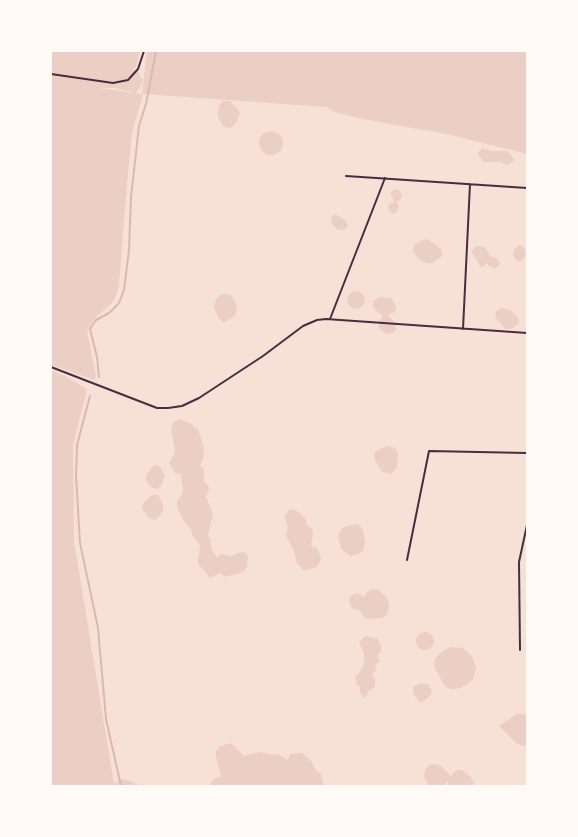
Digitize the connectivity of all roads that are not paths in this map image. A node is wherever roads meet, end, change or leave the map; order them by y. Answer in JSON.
{"nodes":[{"id":1,"x":144,"y":51,"type":"edge"},
{"id":2,"x":51,"y":74,"type":"edge"},
{"id":3,"x":346,"y":176,"type":"dead end"},
{"id":4,"x":384,"y":178,"type":"junction"},
{"id":5,"x":470,"y":184,"type":"junction"},
{"id":6,"x":527,"y":188,"type":"edge"},
{"id":7,"x":330,"y":319,"type":"junction"},
{"id":8,"x":462,"y":329,"type":"junction"},
{"id":9,"x":527,"y":333,"type":"edge"},
{"id":10,"x":51,"y":367,"type":"edge"},
{"id":11,"x":527,"y":453,"type":"edge"},
{"id":12,"x":527,"y":525,"type":"edge"},
{"id":13,"x":407,"y":560,"type":"dead end"},
{"id":14,"x":520,"y":650,"type":"dead end"}],
"edges":[{"from":1,"to":2,"type":"lane"},
{"from":3,"to":4,"type":"lane"},
{"from":4,"to":5,"type":"lane"},
{"from":4,"to":7,"type":"lane"},
{"from":5,"to":6,"type":"lane"},
{"from":5,"to":8,"type":"lane"},
{"from":7,"to":8,"type":"lane"},
{"from":7,"to":10,"type":"lane"},
{"from":8,"to":9,"type":"lane"},
{"from":11,"to":13,"type":"lane"},
{"from":12,"to":14,"type":"lane"}]}
